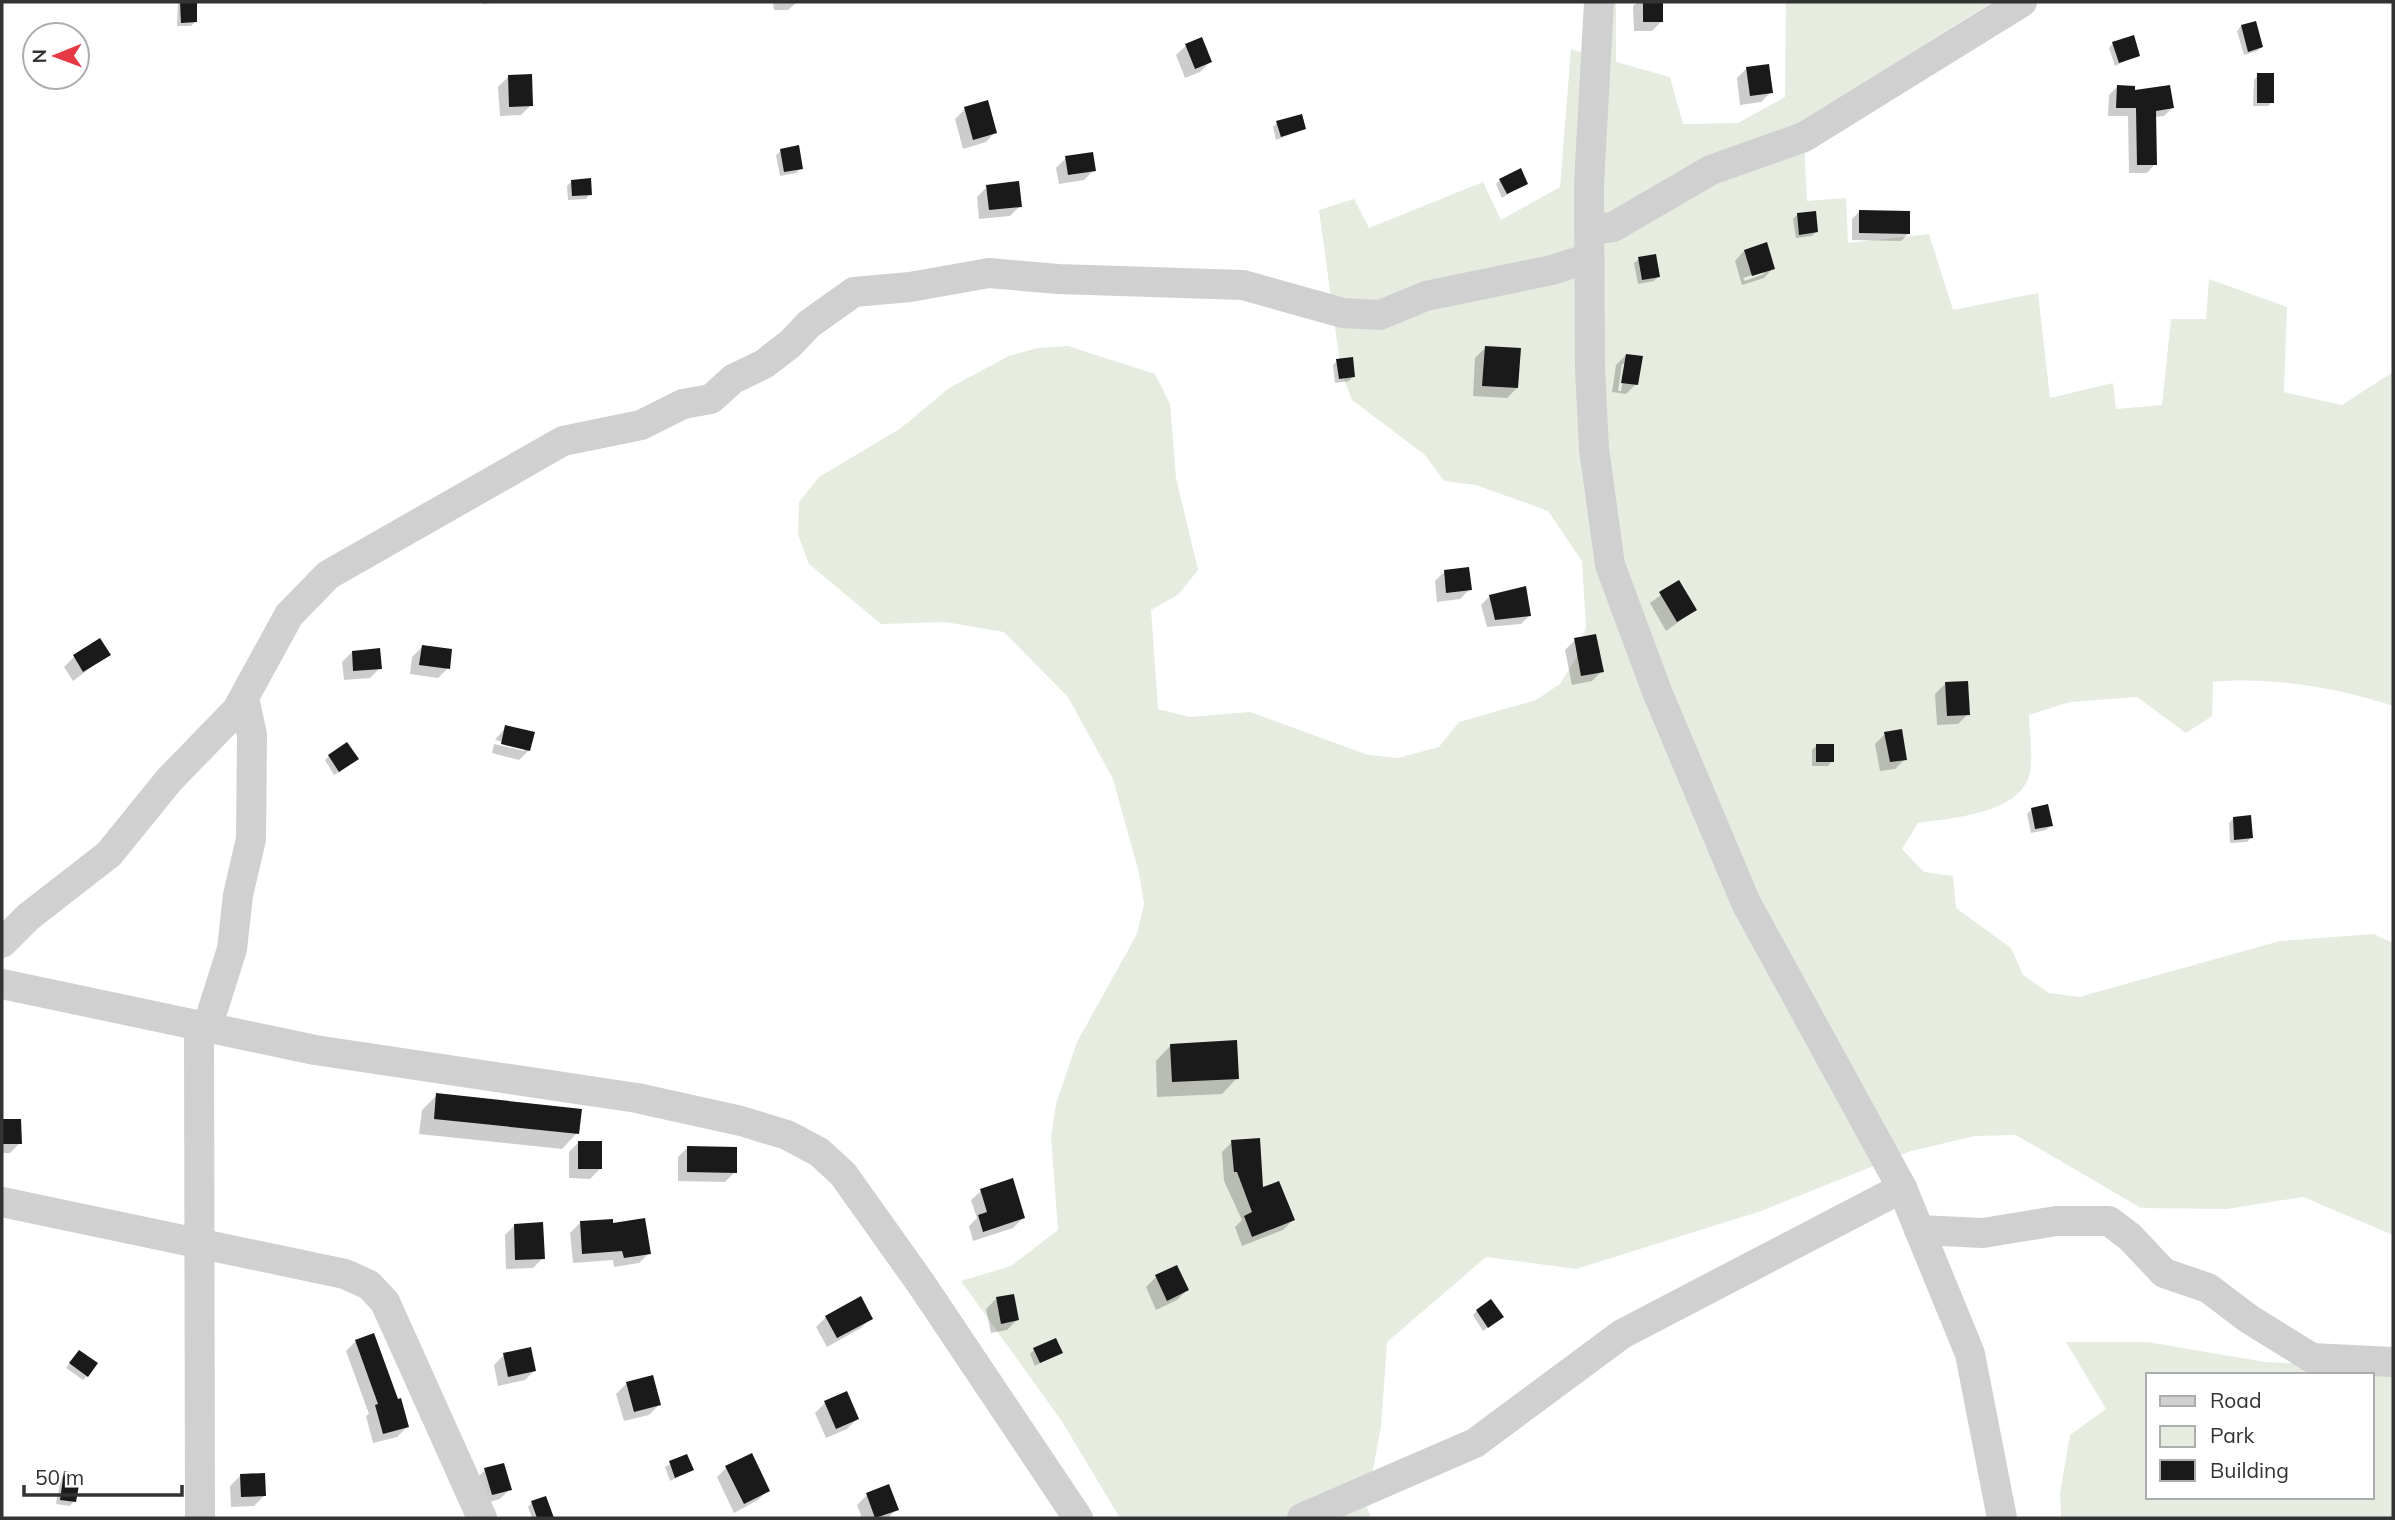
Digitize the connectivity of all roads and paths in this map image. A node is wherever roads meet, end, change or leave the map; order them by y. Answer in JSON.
{"nodes":[{"id":1,"x":1599,"y":2,"type":"edge"},
{"id":2,"x":2022,"y":2,"type":"edge"},
{"id":3,"x":1589,"y":244,"type":"junction"},
{"id":4,"x":244,"y":698,"type":"junction"},
{"id":5,"x":2,"y":943,"type":"edge"},
{"id":6,"x":2,"y":984,"type":"edge"},
{"id":7,"x":203,"y":1027,"type":"junction"},
{"id":8,"x":1902,"y":1188,"type":"junction"},
{"id":9,"x":2,"y":1202,"type":"edge"},
{"id":10,"x":1919,"y":1230,"type":"junction"},
{"id":11,"x":200,"y":1241,"type":"junction"},
{"id":12,"x":2393,"y":1362,"type":"edge"},
{"id":13,"x":200,"y":1518,"type":"edge"},
{"id":14,"x":482,"y":1518,"type":"edge"},
{"id":15,"x":1079,"y":1518,"type":"edge"},
{"id":16,"x":1303,"y":1518,"type":"edge"},
{"id":17,"x":2002,"y":1518,"type":"edge"}],
"edges":[{"from":1,"to":3,"type":"street"},
{"from":2,"to":3,"type":"street"},
{"from":3,"to":4,"type":"street"},
{"from":3,"to":8,"type":"street"},
{"from":4,"to":5,"type":"street"},
{"from":4,"to":7,"type":"street"},
{"from":6,"to":7,"type":"street"},
{"from":7,"to":11,"type":"street"},
{"from":7,"to":15,"type":"street"},
{"from":8,"to":10,"type":"street"},
{"from":8,"to":16,"type":"street"},
{"from":9,"to":11,"type":"street"},
{"from":10,"to":12,"type":"street"},
{"from":10,"to":17,"type":"street"},
{"from":11,"to":13,"type":"street"},
{"from":11,"to":14,"type":"street"}]}
